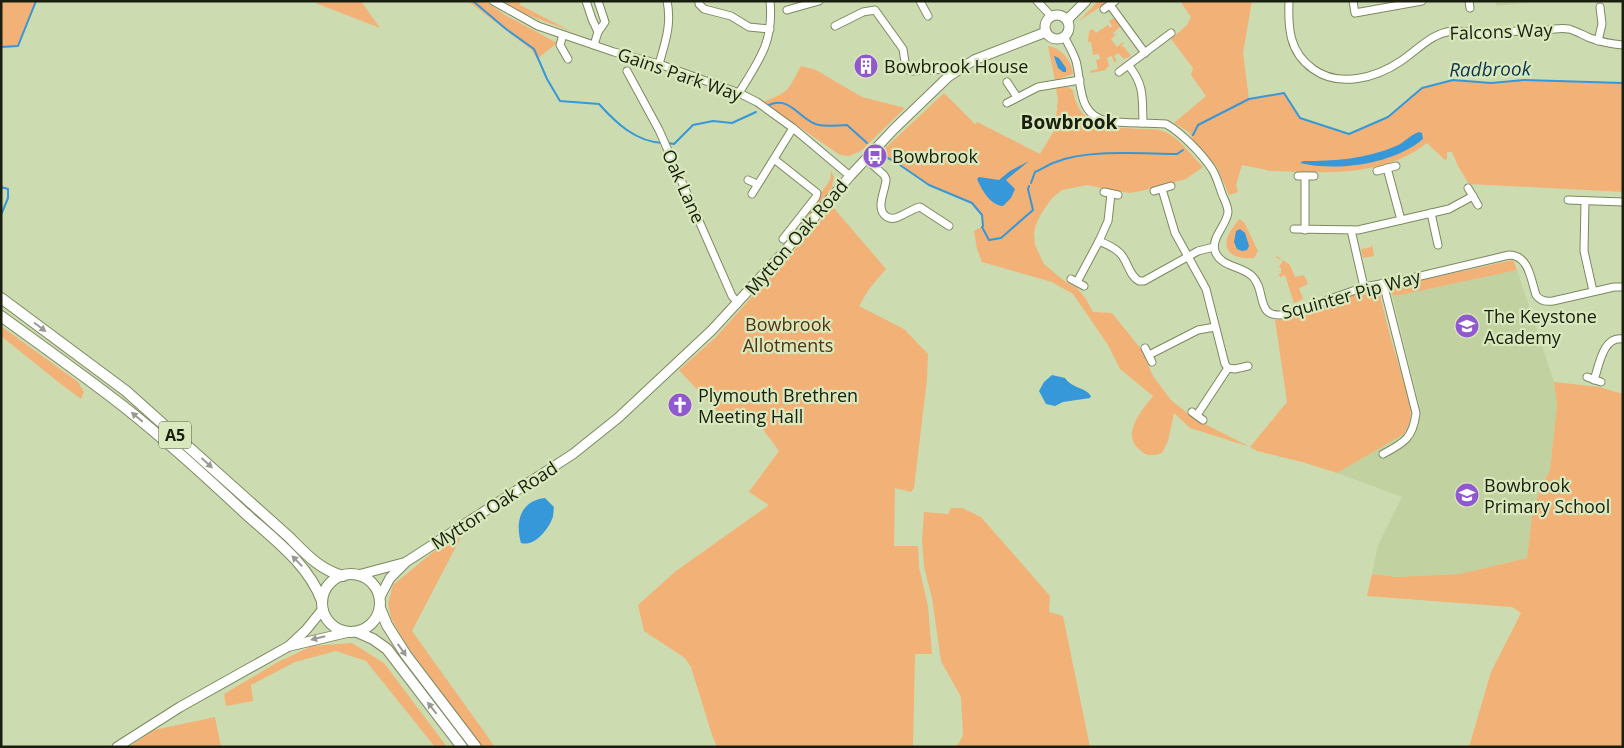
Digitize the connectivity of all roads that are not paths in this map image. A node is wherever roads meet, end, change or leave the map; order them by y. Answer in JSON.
{"nodes":[{"id":1,"x":494,"y":1,"type":"edge"},
{"id":2,"x":586,"y":1,"type":"edge"},
{"id":3,"x":598,"y":1,"type":"edge"},
{"id":4,"x":667,"y":1,"type":"edge"},
{"id":5,"x":699,"y":1,"type":"edge"},
{"id":6,"x":770,"y":1,"type":"edge"},
{"id":7,"x":819,"y":1,"type":"edge"},
{"id":8,"x":920,"y":1,"type":"edge"},
{"id":9,"x":1037,"y":1,"type":"edge"},
{"id":10,"x":1086,"y":1,"type":"edge"},
{"id":11,"x":1289,"y":1,"type":"edge"},
{"id":12,"x":1353,"y":1,"type":"edge"},
{"id":13,"x":1422,"y":1,"type":"edge"},
{"id":14,"x":796,"y":4,"type":"edge"},
{"id":15,"x":1110,"y":5,"type":"edge"},
{"id":16,"x":1600,"y":7,"type":"dead end"},
{"id":17,"x":787,"y":10,"type":"dead end"},
{"id":18,"x":928,"y":16,"type":"dead end"},
{"id":19,"x":1052,"y":17,"type":"junction"},
{"id":20,"x":1067,"y":20,"type":"junction"},
{"id":21,"x":835,"y":26,"type":"dead end"},
{"id":22,"x":770,"y":29,"type":"junction"},
{"id":23,"x":598,"y":32,"type":"junction"},
{"id":24,"x":1046,"y":32,"type":"junction"},
{"id":25,"x":1172,"y":34,"type":"dead end"},
{"id":26,"x":563,"y":35,"type":"junction"},
{"id":27,"x":1064,"y":36,"type":"junction"},
{"id":28,"x":1598,"y":41,"type":"junction"},
{"id":29,"x":594,"y":45,"type":"junction"},
{"id":30,"x":1623,"y":45,"type":"edge"},
{"id":31,"x":1145,"y":53,"type":"junction"},
{"id":32,"x":568,"y":59,"type":"dead end"},
{"id":33,"x":659,"y":64,"type":"junction"},
{"id":34,"x":1129,"y":66,"type":"junction"},
{"id":35,"x":627,"y":71,"type":"dead end"},
{"id":36,"x":1120,"y":72,"type":"dead end"},
{"id":37,"x":953,"y":74,"type":"junction"},
{"id":38,"x":1080,"y":80,"type":"junction"},
{"id":39,"x":1007,"y":82,"type":"dead end"},
{"id":40,"x":739,"y":93,"type":"junction"},
{"id":41,"x":1017,"y":97,"type":"junction"},
{"id":42,"x":1007,"y":103,"type":"dead end"},
{"id":43,"x":1143,"y":123,"type":"junction"},
{"id":44,"x":793,"y":128,"type":"junction"},
{"id":45,"x":774,"y":159,"type":"junction"},
{"id":46,"x":866,"y":159,"type":"junction"},
{"id":47,"x":1396,"y":166,"type":"dead end"},
{"id":48,"x":1387,"y":168,"type":"junction"},
{"id":49,"x":1377,"y":171,"type":"dead end"},
{"id":50,"x":850,"y":176,"type":"junction"},
{"id":51,"x":1314,"y":176,"type":"dead end"},
{"id":52,"x":748,"y":180,"type":"dead end"},
{"id":53,"x":757,"y":184,"type":"junction"},
{"id":54,"x":1171,"y":186,"type":"dead end"},
{"id":55,"x":1468,"y":188,"type":"dead end"},
{"id":56,"x":1162,"y":189,"type":"junction"},
{"id":57,"x":1154,"y":191,"type":"dead end"},
{"id":58,"x":752,"y":194,"type":"dead end"},
{"id":59,"x":1111,"y":194,"type":"dead end"},
{"id":60,"x":1473,"y":196,"type":"junction"},
{"id":61,"x":1568,"y":200,"type":"dead end"},
{"id":62,"x":1585,"y":201,"type":"junction"},
{"id":63,"x":1623,"y":202,"type":"edge"},
{"id":64,"x":1478,"y":204,"type":"dead end"},
{"id":65,"x":1431,"y":213,"type":"junction"},
{"id":66,"x":1400,"y":220,"type":"junction"},
{"id":67,"x":949,"y":226,"type":"dead end"},
{"id":68,"x":1294,"y":229,"type":"dead end"},
{"id":69,"x":1305,"y":230,"type":"junction"},
{"id":70,"x":1351,"y":230,"type":"junction"},
{"id":71,"x":783,"y":239,"type":"dead end"},
{"id":72,"x":1099,"y":241,"type":"junction"},
{"id":73,"x":1438,"y":245,"type":"dead end"},
{"id":74,"x":1214,"y":246,"type":"junction"},
{"id":75,"x":1188,"y":258,"type":"junction"},
{"id":76,"x":1077,"y":282,"type":"dead end"},
{"id":77,"x":1383,"y":284,"type":"junction"},
{"id":78,"x":1364,"y":287,"type":"junction"},
{"id":79,"x":1623,"y":287,"type":"edge"},
{"id":80,"x":1594,"y":291,"type":"junction"},
{"id":81,"x":1,"y":298,"type":"edge"},
{"id":82,"x":738,"y":303,"type":"junction"},
{"id":83,"x":1,"y":316,"type":"edge"},
{"id":84,"x":1215,"y":327,"type":"junction"},
{"id":85,"x":1623,"y":339,"type":"edge"},
{"id":86,"x":1149,"y":355,"type":"dead end"},
{"id":87,"x":1248,"y":366,"type":"dead end"},
{"id":88,"x":1228,"y":368,"type":"junction"},
{"id":89,"x":1594,"y":380,"type":"dead end"},
{"id":90,"x":1197,"y":416,"type":"dead end"},
{"id":91,"x":1384,"y":454,"type":"dead end"},
{"id":92,"x":406,"y":562,"type":"junction"},
{"id":93,"x":358,"y":575,"type":"junction"},
{"id":94,"x":343,"y":576,"type":"junction"},
{"id":95,"x":380,"y":602,"type":"junction"},
{"id":96,"x":323,"y":605,"type":"junction"},
{"id":97,"x":353,"y":632,"type":"junction"},
{"id":98,"x":289,"y":646,"type":"junction"},
{"id":99,"x":117,"y":747,"type":"edge"},
{"id":100,"x":462,"y":747,"type":"edge"},
{"id":101,"x":476,"y":747,"type":"edge"}],
"edges":[{"from":1,"to":26,"type":"street","name":"Gains Park Way"},
{"from":2,"to":23,"type":"street"},
{"from":3,"to":23,"type":"street"},
{"from":4,"to":33,"type":"street"},
{"from":5,"to":22,"type":"street"},
{"from":6,"to":22,"type":"street"},
{"from":7,"to":14,"type":"street"},
{"from":8,"to":18,"type":"street"},
{"from":9,"to":19,"type":"street"},
{"from":10,"to":20,"type":"main road"},
{"from":11,"to":28,"type":"street","name":"Falcons Way"},
{"from":12,"to":13,"type":"street"},
{"from":14,"to":17,"type":"street"},
{"from":15,"to":31,"type":"street"},
{"from":16,"to":28,"type":"street"},
{"from":19,"to":20,"type":"main road"},
{"from":19,"to":24,"type":"main road"},
{"from":20,"to":27,"type":"main road"},
{"from":21,"to":37,"type":"street"},
{"from":22,"to":40,"type":"street"},
{"from":23,"to":29,"type":"street"},
{"from":24,"to":27,"type":"main road"},
{"from":24,"to":37,"type":"main road","name":"Mytton Oak Road"},
{"from":25,"to":31,"type":"street"},
{"from":26,"to":29,"type":"street","name":"Gains Park Way"},
{"from":26,"to":32,"type":"street"},
{"from":27,"to":38,"type":"street"},
{"from":28,"to":30,"type":"street","name":"Falcons Way"},
{"from":29,"to":33,"type":"street","name":"Gains Park Way"},
{"from":31,"to":34,"type":"street"},
{"from":33,"to":40,"type":"street","name":"Gains Park Way"},
{"from":34,"to":36,"type":"street"},
{"from":34,"to":43,"type":"street"},
{"from":35,"to":82,"type":"street","name":"Oak Lane"},
{"from":37,"to":46,"type":"main road","name":"Mytton Oak Road"},
{"from":38,"to":41,"type":"street"},
{"from":38,"to":43,"type":"street"},
{"from":39,"to":41,"type":"street"},
{"from":40,"to":44,"type":"street","name":"Gains Park Way"},
{"from":41,"to":42,"type":"street"},
{"from":43,"to":74,"type":"street"},
{"from":44,"to":45,"type":"street"},
{"from":44,"to":50,"type":"street","name":"Gains Park Way"},
{"from":45,"to":53,"type":"street"},
{"from":45,"to":71,"type":"street"},
{"from":46,"to":50,"type":"main road","name":"Mytton Oak Road"},
{"from":46,"to":67,"type":"street"},
{"from":47,"to":48,"type":"street"},
{"from":48,"to":49,"type":"street"},
{"from":48,"to":66,"type":"street"},
{"from":50,"to":82,"type":"main road","name":"Mytton Oak Road"},
{"from":51,"to":69,"type":"street"},
{"from":52,"to":53,"type":"street"},
{"from":53,"to":58,"type":"street"},
{"from":54,"to":56,"type":"street"},
{"from":55,"to":60,"type":"street"},
{"from":56,"to":57,"type":"street"},
{"from":56,"to":75,"type":"street"},
{"from":59,"to":72,"type":"street"},
{"from":60,"to":64,"type":"street"},
{"from":60,"to":65,"type":"street"},
{"from":61,"to":62,"type":"street"},
{"from":62,"to":63,"type":"street"},
{"from":62,"to":80,"type":"street"},
{"from":65,"to":66,"type":"street"},
{"from":65,"to":73,"type":"street"},
{"from":66,"to":70,"type":"street"},
{"from":68,"to":69,"type":"street"},
{"from":69,"to":70,"type":"street"},
{"from":70,"to":78,"type":"street"},
{"from":72,"to":75,"type":"street"},
{"from":72,"to":76,"type":"street"},
{"from":74,"to":75,"type":"street"},
{"from":74,"to":78,"type":"street","name":"Squinter Pip Way"},
{"from":75,"to":84,"type":"street"},
{"from":77,"to":78,"type":"street","name":"Squinter Pip Way"},
{"from":77,"to":80,"type":"street","name":"Squinter Pip Way"},
{"from":77,"to":91,"type":"street"},
{"from":79,"to":80,"type":"street","name":"Squinter Pip Way"},
{"from":81,"to":94,"type":"highway","number":"A5","one_way":true},
{"from":82,"to":92,"type":"main road","name":"Mytton Oak Road"},
{"from":96,"to":83,"type":"highway","number":"A5","one_way":true},
{"from":84,"to":86,"type":"street"},
{"from":84,"to":88,"type":"street"},
{"from":85,"to":89,"type":"street"},
{"from":87,"to":88,"type":"street"},
{"from":88,"to":90,"type":"street"},
{"from":92,"to":93,"type":"main road","name":"Mytton Oak Road"},
{"from":92,"to":95,"type":"main road","name":"Mytton Oak Road"},
{"from":93,"to":94,"type":"highway"},
{"from":93,"to":95,"type":"highway"},
{"from":94,"to":96,"type":"highway"},
{"from":95,"to":97,"type":"highway"},
{"from":95,"to":101,"type":"highway","one_way":true},
{"from":96,"to":97,"type":"highway"},
{"from":96,"to":98,"type":"main road"},
{"from":97,"to":98,"type":"main road","one_way":true},
{"from":100,"to":97,"type":"highway","one_way":true},
{"from":98,"to":99,"type":"main road"}]}
